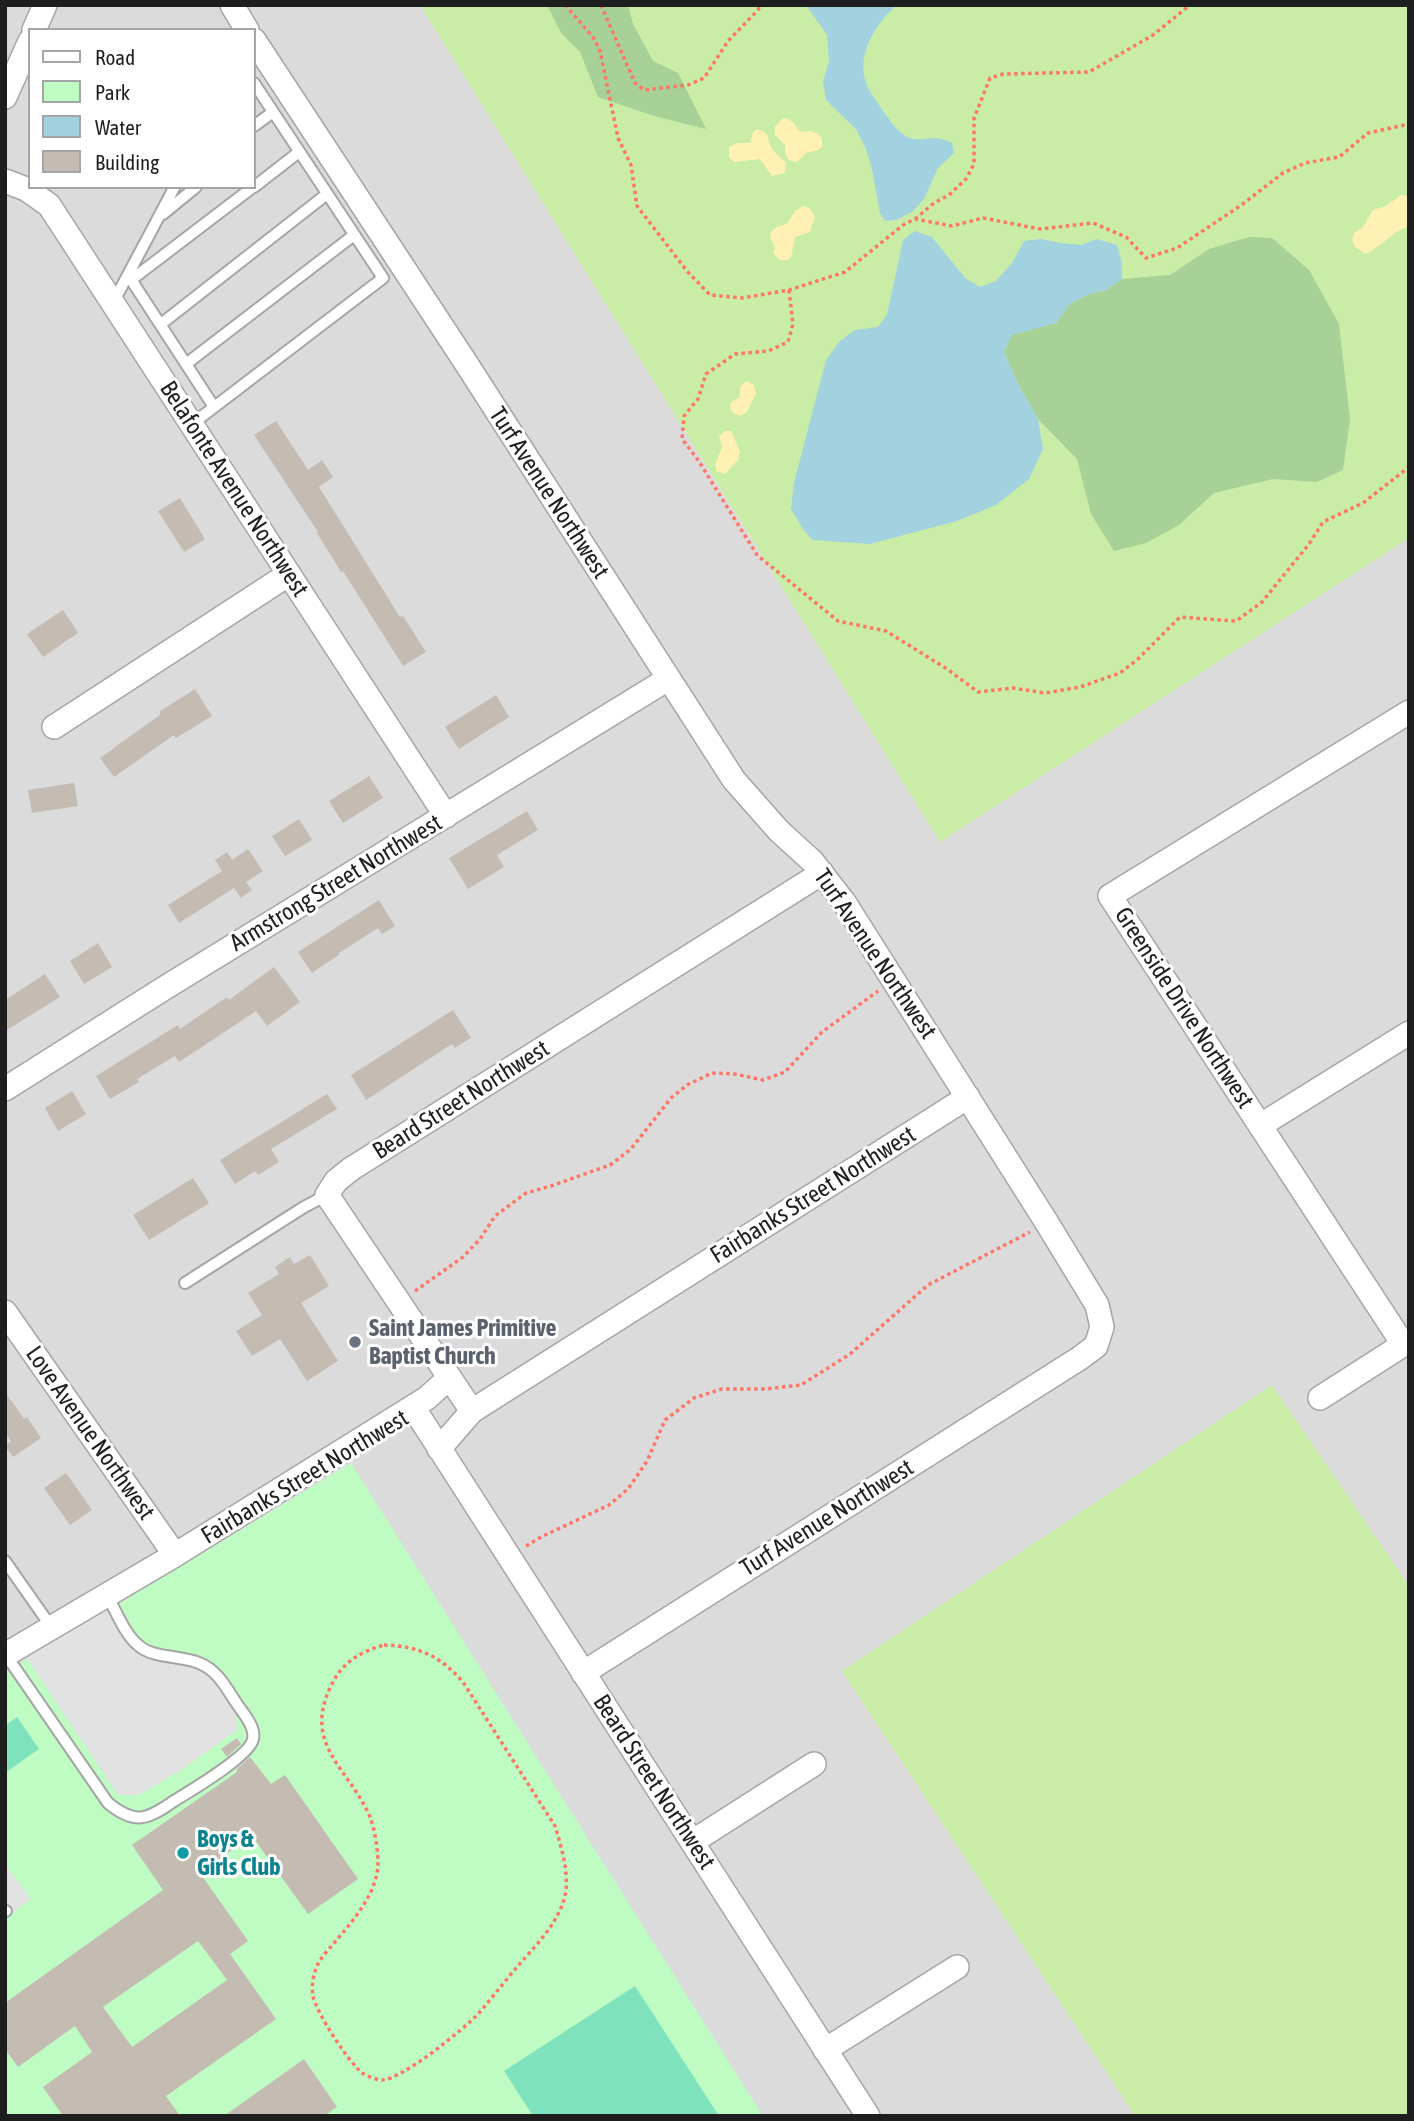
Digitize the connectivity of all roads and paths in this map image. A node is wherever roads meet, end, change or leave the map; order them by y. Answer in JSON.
{"nodes":[{"id":1,"x":45,"y":5,"type":"edge"},
{"id":2,"x":232,"y":5,"type":"edge"},
{"id":3,"x":565,"y":5,"type":"edge"},
{"id":4,"x":601,"y":5,"type":"edge"},
{"id":5,"x":760,"y":5,"type":"edge"},
{"id":6,"x":1190,"y":5,"type":"edge"},
{"id":7,"x":35,"y":28,"type":"edge"},
{"id":8,"x":246,"y":28,"type":"edge"},
{"id":9,"x":256,"y":43,"type":"edge"},
{"id":10,"x":28,"y":45,"type":"edge"},
{"id":11,"x":256,"y":86,"type":"edge"},
{"id":12,"x":5,"y":97,"type":"edge"},
{"id":13,"x":273,"y":112,"type":"junction"},
{"id":14,"x":1409,"y":124,"type":"edge"},
{"id":15,"x":256,"y":125,"type":"edge"},
{"id":16,"x":299,"y":152,"type":"junction"},
{"id":17,"x":5,"y":181,"type":"edge"},
{"id":18,"x":256,"y":185,"type":"edge"},
{"id":19,"x":173,"y":189,"type":"edge"},
{"id":20,"x":194,"y":189,"type":"edge"},
{"id":21,"x":250,"y":189,"type":"edge"},
{"id":22,"x":327,"y":194,"type":"junction"},
{"id":23,"x":158,"y":218,"type":"junction"},
{"id":24,"x":915,"y":219,"type":"junction"},
{"id":25,"x":354,"y":235,"type":"junction"},
{"id":26,"x":400,"y":262,"type":"junction"},
{"id":27,"x":130,"y":277,"type":"junction"},
{"id":28,"x":383,"y":278,"type":"junction"},
{"id":29,"x":789,"y":290,"type":"junction"},
{"id":30,"x":113,"y":303,"type":"junction"},
{"id":31,"x":161,"y":324,"type":"junction"},
{"id":32,"x":186,"y":364,"type":"junction"},
{"id":33,"x":214,"y":407,"type":"junction"},
{"id":34,"x":191,"y":424,"type":"junction"},
{"id":35,"x":1409,"y":467,"type":"edge"},
{"id":36,"x":289,"y":574,"type":"junction"},
{"id":37,"x":668,"y":679,"type":"junction"},
{"id":38,"x":1409,"y":712,"type":"edge"},
{"id":39,"x":54,"y":727,"type":"dead end"},
{"id":40,"x":446,"y":816,"type":"junction"},
{"id":41,"x":822,"y":873,"type":"junction"},
{"id":42,"x":894,"y":980,"type":"junction"},
{"id":43,"x":1409,"y":1033,"type":"edge"},
{"id":44,"x":5,"y":1089,"type":"edge"},
{"id":45,"x":968,"y":1097,"type":"junction"},
{"id":46,"x":1261,"y":1125,"type":"junction"},
{"id":47,"x":327,"y":1195,"type":"junction"},
{"id":48,"x":1047,"y":1223,"type":"junction"},
{"id":49,"x":185,"y":1283,"type":"dead end"},
{"id":50,"x":399,"y":1302,"type":"junction"},
{"id":51,"x":5,"y":1312,"type":"edge"},
{"id":52,"x":1406,"y":1343,"type":"edge"},
{"id":53,"x":449,"y":1378,"type":"junction"},
{"id":54,"x":1320,"y":1398,"type":"dead end"},
{"id":55,"x":413,"y":1407,"type":"junction"},
{"id":56,"x":472,"y":1411,"type":"junction"},
{"id":57,"x":439,"y":1449,"type":"junction"},
{"id":58,"x":175,"y":1555,"type":"junction"},
{"id":59,"x":509,"y":1557,"type":"junction"},
{"id":60,"x":5,"y":1561,"type":"edge"},
{"id":61,"x":107,"y":1595,"type":"junction"},
{"id":62,"x":52,"y":1628,"type":"junction"},
{"id":63,"x":6,"y":1655,"type":"edge"},
{"id":64,"x":583,"y":1673,"type":"junction"},
{"id":65,"x":814,"y":1764,"type":"dead end"},
{"id":66,"x":692,"y":1842,"type":"junction"},
{"id":67,"x":957,"y":1967,"type":"dead end"},
{"id":68,"x":313,"y":1979,"type":"joint"},
{"id":69,"x":825,"y":2050,"type":"junction"},
{"id":70,"x":867,"y":2116,"type":"edge"}],
"edges":[{"from":1,"to":7,"type":"street"},
{"from":2,"to":8,"type":"street"},
{"from":3,"to":29,"type":"path"},
{"from":4,"to":5,"type":"path"},
{"from":6,"to":24,"type":"path"},
{"from":9,"to":26,"type":"street","name":"Turf Avenue Northwest"},
{"from":10,"to":12,"type":"street"},
{"from":11,"to":13,"type":"lane"},
{"from":13,"to":15,"type":"lane"},
{"from":13,"to":16,"type":"lane"},
{"from":14,"to":24,"type":"path"},
{"from":16,"to":18,"type":"lane"},
{"from":16,"to":22,"type":"lane"},
{"from":17,"to":30,"type":"street","name":"Belafonte Avenue Northwest"},
{"from":19,"to":23,"type":"lane"},
{"from":20,"to":23,"type":"lane"},
{"from":21,"to":27,"type":"lane"},
{"from":22,"to":25,"type":"lane"},
{"from":22,"to":31,"type":"lane"},
{"from":23,"to":27,"type":"lane"},
{"from":24,"to":29,"type":"path"},
{"from":25,"to":28,"type":"lane"},
{"from":25,"to":32,"type":"lane"},
{"from":26,"to":28,"type":"lane"},
{"from":26,"to":37,"type":"street","name":"Turf Avenue Northwest"},
{"from":27,"to":30,"type":"lane"},
{"from":27,"to":31,"type":"lane"},
{"from":28,"to":33,"type":"lane"},
{"from":29,"to":35,"type":"path"},
{"from":30,"to":34,"type":"street","name":"Belafonte Avenue Northwest"},
{"from":31,"to":32,"type":"lane"},
{"from":32,"to":33,"type":"lane"},
{"from":33,"to":34,"type":"lane"},
{"from":34,"to":36,"type":"street","name":"Belafonte Avenue Northwest"},
{"from":36,"to":39,"type":"street"},
{"from":36,"to":40,"type":"street","name":"Belafonte Avenue Northwest"},
{"from":37,"to":40,"type":"street","name":"Armstrong Street Northwest"},
{"from":37,"to":41,"type":"street","name":"Turf Avenue Northwest"},
{"from":38,"to":46,"type":"street","name":"Greenside Drive Northwest"},
{"from":40,"to":44,"type":"street","name":"Armstrong Street Northwest"},
{"from":41,"to":42,"type":"street","name":"Turf Avenue Northwest"},
{"from":41,"to":47,"type":"street","name":"Beard Street Northwest"},
{"from":42,"to":45,"type":"street","name":"Turf Avenue Northwest"},
{"from":42,"to":50,"type":"path"},
{"from":43,"to":46,"type":"street"},
{"from":45,"to":48,"type":"street","name":"Turf Avenue Northwest"},
{"from":45,"to":56,"type":"street","name":"Fairbanks Street Northwest"},
{"from":46,"to":52,"type":"street","name":"Greenside Drive Northwest"},
{"from":47,"to":49,"type":"lane"},
{"from":47,"to":50,"type":"street"},
{"from":48,"to":59,"type":"path"},
{"from":48,"to":64,"type":"street","name":"Turf Avenue Northwest"},
{"from":50,"to":53,"type":"street"},
{"from":51,"to":58,"type":"street","name":"Love Avenue Northwest"},
{"from":52,"to":54,"type":"street"},
{"from":53,"to":55,"type":"street"},
{"from":53,"to":56,"type":"street"},
{"from":55,"to":57,"type":"street","name":"Fairbanks Street Northwest"},
{"from":55,"to":58,"type":"street","name":"Fairbanks Street Northwest"},
{"from":56,"to":57,"type":"street","name":"Fairbanks Street Northwest"},
{"from":57,"to":59,"type":"street","name":"Beard Street Northwest"},
{"from":58,"to":61,"type":"street","name":"Fairbanks Street Northwest"},
{"from":59,"to":64,"type":"street","name":"Beard Street Northwest"},
{"from":60,"to":62,"type":"lane"},
{"from":61,"to":62,"type":"street","name":"Fairbanks Street Northwest"},
{"from":61,"to":63,"type":"lane"},
{"from":62,"to":63,"type":"street","name":"Fairbanks Street Northwest"},
{"from":64,"to":66,"type":"street","name":"Beard Street Northwest"},
{"from":65,"to":66,"type":"street"},
{"from":66,"to":69,"type":"street","name":"Beard Street Northwest"},
{"from":67,"to":69,"type":"street"},
{"from":68,"to":68,"type":"path"},
{"from":69,"to":70,"type":"street","name":"Beard Street Northwest"}]}
